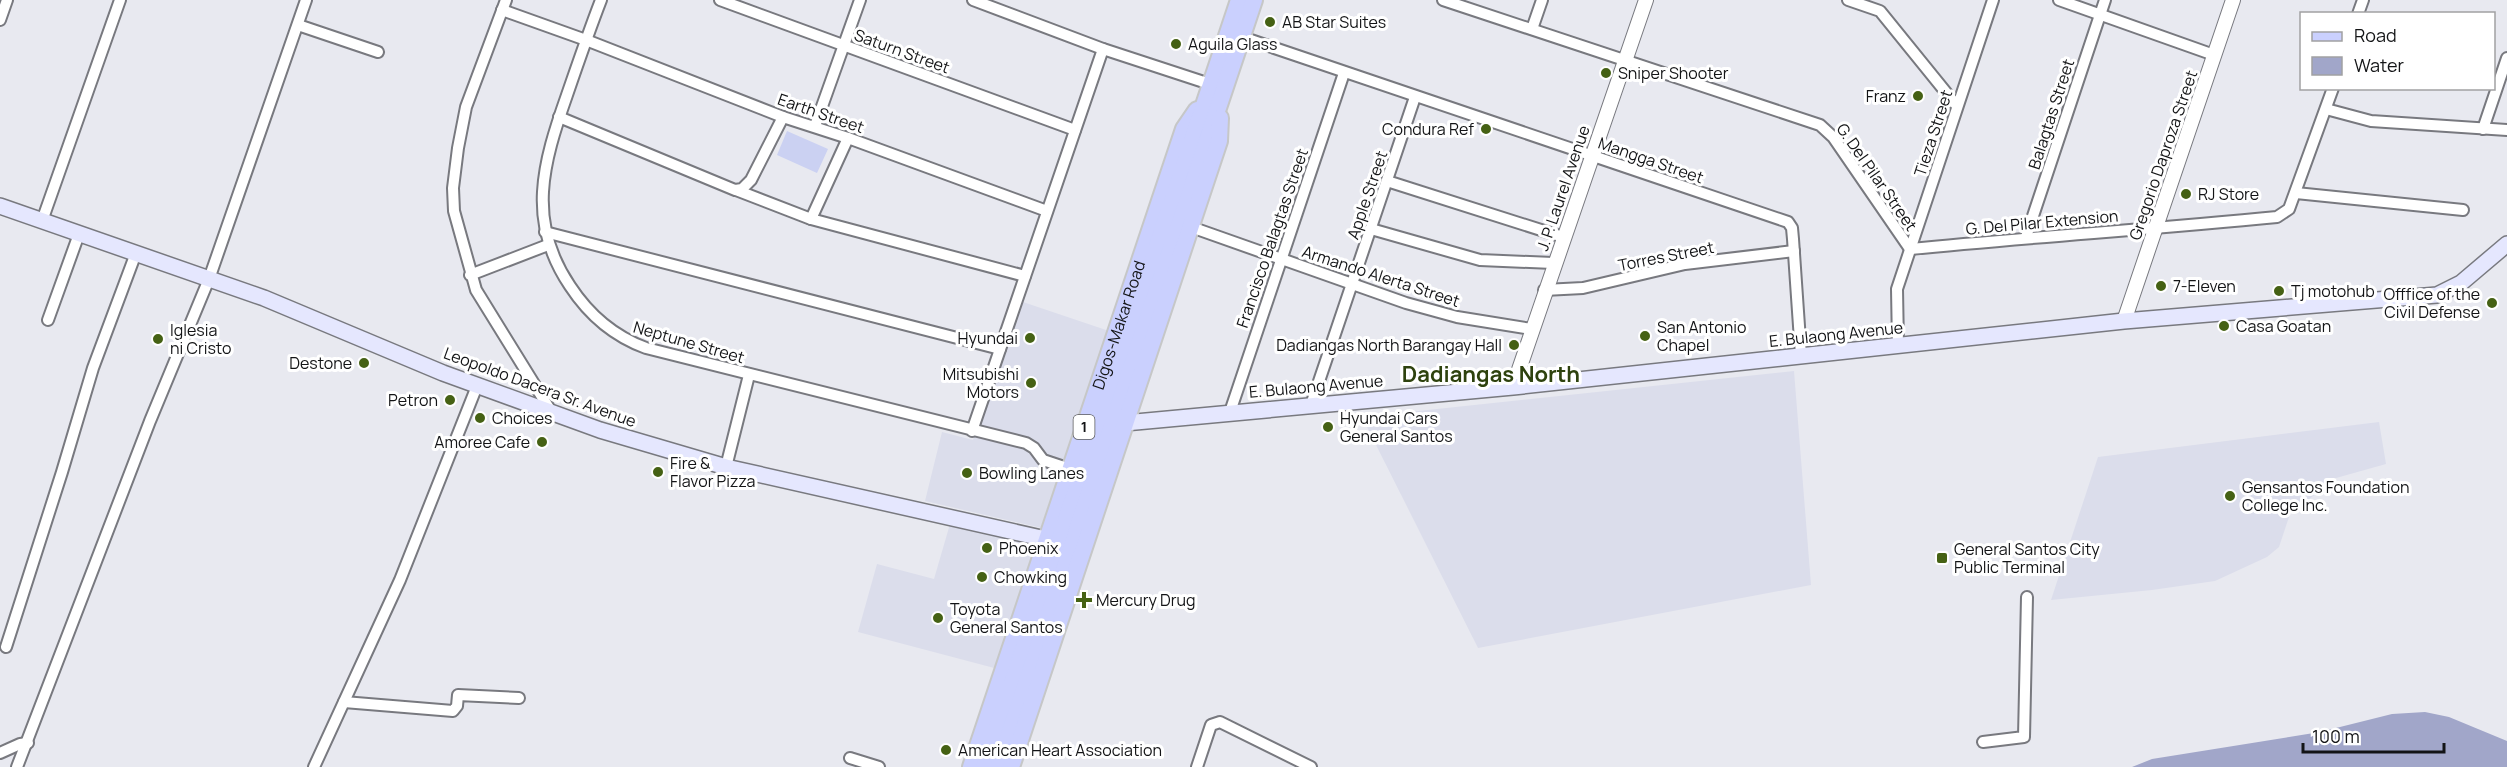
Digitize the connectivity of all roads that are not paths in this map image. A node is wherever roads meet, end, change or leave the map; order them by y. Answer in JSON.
{"nodes":[{"id":1,"x":7,"y":0,"type":"edge"},
{"id":2,"x":120,"y":0,"type":"edge"},
{"id":3,"x":306,"y":0,"type":"edge"},
{"id":4,"x":601,"y":0,"type":"edge"},
{"id":5,"x":720,"y":0,"type":"edge"},
{"id":6,"x":860,"y":0,"type":"edge"},
{"id":7,"x":973,"y":0,"type":"edge"},
{"id":8,"x":1239,"y":0,"type":"edge"},
{"id":9,"x":1254,"y":0,"type":"edge"},
{"id":10,"x":1443,"y":0,"type":"edge"},
{"id":11,"x":1542,"y":0,"type":"edge"},
{"id":12,"x":1646,"y":0,"type":"edge"},
{"id":13,"x":1848,"y":0,"type":"edge"},
{"id":14,"x":1884,"y":0,"type":"edge"},
{"id":15,"x":1993,"y":0,"type":"edge"},
{"id":16,"x":2059,"y":0,"type":"edge"},
{"id":17,"x":2105,"y":0,"type":"edge"},
{"id":18,"x":2233,"y":0,"type":"edge"},
{"id":19,"x":504,"y":5,"type":"edge"},
{"id":20,"x":1880,"y":11,"type":"junction"},
{"id":21,"x":2100,"y":14,"type":"junction"},
{"id":22,"x":0,"y":20,"type":"edge"},
{"id":23,"x":298,"y":25,"type":"junction"},
{"id":24,"x":1532,"y":29,"type":"junction"},
{"id":25,"x":1242,"y":37,"type":"junction"},
{"id":26,"x":586,"y":40,"type":"junction"},
{"id":27,"x":844,"y":46,"type":"junction"},
{"id":28,"x":1103,"y":49,"type":"junction"},
{"id":29,"x":378,"y":52,"type":"dead end"},
{"id":30,"x":2214,"y":56,"type":"junction"},
{"id":31,"x":2507,"y":58,"type":"edge"},
{"id":32,"x":1625,"y":60,"type":"junction"},
{"id":33,"x":1344,"y":73,"type":"junction"},
{"id":34,"x":1216,"y":90,"type":"junction"},
{"id":35,"x":2332,"y":90,"type":"edge"},
{"id":36,"x":1415,"y":97,"type":"junction"},
{"id":37,"x":1957,"y":106,"type":"junction"},
{"id":38,"x":2326,"y":109,"type":"junction"},
{"id":39,"x":559,"y":117,"type":"junction"},
{"id":40,"x":783,"y":117,"type":"junction"},
{"id":41,"x":815,"y":126,"type":"junction"},
{"id":42,"x":2483,"y":129,"type":"junction"},
{"id":43,"x":1075,"y":130,"type":"junction"},
{"id":44,"x":2507,"y":130,"type":"edge"},
{"id":45,"x":848,"y":138,"type":"junction"},
{"id":46,"x":1592,"y":156,"type":"junction"},
{"id":47,"x":1387,"y":181,"type":"junction"},
{"id":48,"x":735,"y":190,"type":"junction"},
{"id":49,"x":2295,"y":193,"type":"junction"},
{"id":50,"x":0,"y":207,"type":"edge"},
{"id":51,"x":2463,"y":210,"type":"dead end"},
{"id":52,"x":1047,"y":211,"type":"junction"},
{"id":53,"x":812,"y":219,"type":"junction"},
{"id":54,"x":42,"y":221,"type":"junction"},
{"id":55,"x":1191,"y":227,"type":"junction"},
{"id":56,"x":1371,"y":229,"type":"junction"},
{"id":57,"x":2155,"y":229,"type":"junction"},
{"id":58,"x":545,"y":232,"type":"junction"},
{"id":59,"x":79,"y":234,"type":"junction"},
{"id":60,"x":1563,"y":237,"type":"junction"},
{"id":61,"x":2026,"y":237,"type":"junction"},
{"id":62,"x":2507,"y":244,"type":"edge"},
{"id":63,"x":548,"y":245,"type":"junction"},
{"id":64,"x":1910,"y":249,"type":"junction"},
{"id":65,"x":1794,"y":251,"type":"junction"},
{"id":66,"x":136,"y":253,"type":"junction"},
{"id":67,"x":1281,"y":258,"type":"junction"},
{"id":68,"x":1554,"y":263,"type":"junction"},
{"id":69,"x":470,"y":275,"type":"junction"},
{"id":70,"x":1025,"y":276,"type":"junction"},
{"id":71,"x":209,"y":279,"type":"junction"},
{"id":72,"x":1353,"y":284,"type":"junction"},
{"id":73,"x":1544,"y":290,"type":"junction"},
{"id":74,"x":48,"y":320,"type":"dead end"},
{"id":75,"x":2124,"y":321,"type":"junction"},
{"id":76,"x":1531,"y":329,"type":"junction"},
{"id":77,"x":1898,"y":346,"type":"junction"},
{"id":78,"x":1000,"y":349,"type":"junction"},
{"id":79,"x":1801,"y":355,"type":"junction"},
{"id":80,"x":749,"y":375,"type":"junction"},
{"id":81,"x":477,"y":386,"type":"junction"},
{"id":82,"x":1513,"y":387,"type":"junction"},
{"id":83,"x":1311,"y":405,"type":"junction"},
{"id":84,"x":1230,"y":412,"type":"junction"},
{"id":85,"x":552,"y":413,"type":"junction"},
{"id":86,"x":1126,"y":423,"type":"junction"},
{"id":87,"x":1085,"y":425,"type":"junction"},
{"id":88,"x":972,"y":431,"type":"junction"},
{"id":89,"x":726,"y":467,"type":"junction"},
{"id":90,"x":1070,"y":469,"type":"junction"},
{"id":91,"x":1047,"y":539,"type":"junction"},
{"id":92,"x":1084,"y":548,"type":"junction"},
{"id":93,"x":2027,"y":597,"type":"dead end"},
{"id":94,"x":6,"y":647,"type":"dead end"},
{"id":95,"x":519,"y":698,"type":"dead end"},
{"id":96,"x":344,"y":702,"type":"junction"},
{"id":97,"x":1983,"y":742,"type":"dead end"},
{"id":98,"x":28,"y":743,"type":"junction"},
{"id":99,"x":0,"y":753,"type":"edge"},
{"id":100,"x":850,"y":758,"type":"dead end"},
{"id":101,"x":17,"y":767,"type":"edge"},
{"id":102,"x":314,"y":767,"type":"edge"},
{"id":103,"x":879,"y":767,"type":"edge"},
{"id":104,"x":971,"y":767,"type":"edge"},
{"id":105,"x":984,"y":767,"type":"edge"},
{"id":106,"x":998,"y":767,"type":"edge"},
{"id":107,"x":1011,"y":767,"type":"edge"},
{"id":108,"x":1197,"y":767,"type":"edge"},
{"id":109,"x":1311,"y":767,"type":"edge"}],
"edges":[{"from":1,"to":22,"type":"street"},
{"from":2,"to":54,"type":"street"},
{"from":3,"to":23,"type":"street"},
{"from":4,"to":26,"type":"street","name":"Neptune Street"},
{"from":5,"to":27,"type":"street","name":"Saturn Street"},
{"from":6,"to":27,"type":"street"},
{"from":7,"to":28,"type":"street"},
{"from":8,"to":34,"type":"main road","name":"Digos-Makar Road","number":"1"},
{"from":9,"to":25,"type":"main road","name":"Digos-Makar Road","number":"1"},
{"from":10,"to":24,"type":"street","name":"G. Del Pilar Street"},
{"from":11,"to":24,"type":"street"},
{"from":12,"to":32,"type":"street","name":"J. P. Laurel Avenue"},
{"from":13,"to":20,"type":"street"},
{"from":14,"to":20,"type":"street"},
{"from":15,"to":37,"type":"street","name":"Tieza Street"},
{"from":16,"to":21,"type":"street"},
{"from":17,"to":21,"type":"street","name":"Balagtas Street"},
{"from":18,"to":30,"type":"street","name":"Gregorio Daproza Street"},
{"from":19,"to":26,"type":"street","name":"Earth Street"},
{"from":19,"to":69,"type":"street"},
{"from":20,"to":37,"type":"street"},
{"from":21,"to":30,"type":"street"},
{"from":21,"to":61,"type":"street","name":"Balagtas Street"},
{"from":23,"to":29,"type":"street"},
{"from":23,"to":71,"type":"street"},
{"from":24,"to":32,"type":"street","name":"G. Del Pilar Street"},
{"from":25,"to":33,"type":"street","name":"Mangga Street"},
{"from":25,"to":34,"type":"main road","name":"Digos-Makar Road","number":"1"},
{"from":26,"to":39,"type":"street","name":"Neptune Street"},
{"from":26,"to":40,"type":"street","name":"Earth Street"},
{"from":27,"to":41,"type":"street"},
{"from":27,"to":43,"type":"street","name":"Saturn Street"},
{"from":28,"to":34,"type":"street"},
{"from":28,"to":43,"type":"street"},
{"from":30,"to":57,"type":"street","name":"Gregorio Daproza Street"},
{"from":31,"to":42,"type":"street"},
{"from":32,"to":46,"type":"street","name":"J. P. Laurel Avenue"},
{"from":32,"to":64,"type":"street","name":"G. Del Pilar Street"},
{"from":33,"to":36,"type":"street","name":"Mangga Street"},
{"from":33,"to":67,"type":"street","name":"Francisco Balagtas Street"},
{"from":34,"to":55,"type":"main road","name":"Digos-Makar Road","number":"1"},
{"from":34,"to":87,"type":"main road","name":"Digos-Makar Road","number":"1"},
{"from":34,"to":105,"type":"main road","name":"Digos-Makar Road","number":"1"},
{"from":34,"to":106,"type":"main road","name":"Digos-Makar Road","number":"1"},
{"from":35,"to":38,"type":"street"},
{"from":36,"to":46,"type":"street","name":"Mangga Street"},
{"from":36,"to":47,"type":"street","name":"Apple Street"},
{"from":37,"to":64,"type":"street","name":"Tieza Street"},
{"from":38,"to":42,"type":"street"},
{"from":38,"to":49,"type":"street"},
{"from":39,"to":48,"type":"street"},
{"from":39,"to":58,"type":"street","name":"Neptune Street"},
{"from":40,"to":41,"type":"street","name":"Earth Street"},
{"from":40,"to":48,"type":"street"},
{"from":41,"to":45,"type":"street","name":"Earth Street"},
{"from":42,"to":44,"type":"street"},
{"from":43,"to":52,"type":"street"},
{"from":45,"to":52,"type":"street","name":"Earth Street"},
{"from":45,"to":53,"type":"street"},
{"from":46,"to":60,"type":"street","name":"J. P. Laurel Avenue"},
{"from":46,"to":65,"type":"street","name":"Mangga Street"},
{"from":47,"to":56,"type":"street","name":"Apple Street"},
{"from":47,"to":60,"type":"street"},
{"from":48,"to":53,"type":"street"},
{"from":49,"to":51,"type":"street"},
{"from":49,"to":57,"type":"street","name":"G. Del Pilar Extension"},
{"from":50,"to":54,"type":"main road","name":"Leopoldo Dacera Sr. Avenue"},
{"from":52,"to":70,"type":"street"},
{"from":53,"to":70,"type":"street"},
{"from":54,"to":59,"type":"main road","name":"Leopoldo Dacera Sr. Avenue"},
{"from":55,"to":67,"type":"street","name":"Armando Alerta Street"},
{"from":55,"to":86,"type":"main road","name":"Digos-Makar Road","number":"1"},
{"from":56,"to":68,"type":"street"},
{"from":56,"to":72,"type":"street","name":"Apple Street"},
{"from":57,"to":61,"type":"street","name":"G. Del Pilar Extension"},
{"from":57,"to":75,"type":"street","name":"Gregorio Daproza Street"},
{"from":58,"to":63,"type":"street","name":"Neptune Street"},
{"from":58,"to":78,"type":"street"},
{"from":59,"to":66,"type":"main road","name":"Leopoldo Dacera Sr. Avenue"},
{"from":59,"to":74,"type":"street"},
{"from":60,"to":68,"type":"street","name":"J. P. Laurel Avenue"},
{"from":61,"to":64,"type":"street","name":"G. Del Pilar Extension"},
{"from":62,"to":75,"type":"main road","name":"E. Bulaong Avenue"},
{"from":63,"to":69,"type":"street"},
{"from":63,"to":80,"type":"street","name":"Neptune Street"},
{"from":64,"to":77,"type":"street","name":"Tieza Street"},
{"from":65,"to":73,"type":"street","name":"Torres Street"},
{"from":65,"to":79,"type":"street","name":"Mangga Street"},
{"from":66,"to":71,"type":"main road","name":"Leopoldo Dacera Sr. Avenue"},
{"from":66,"to":94,"type":"street"},
{"from":67,"to":72,"type":"street","name":"Armando Alerta Street"},
{"from":67,"to":84,"type":"street","name":"Francisco Balagtas Street"},
{"from":68,"to":73,"type":"street","name":"J. P. Laurel Avenue"},
{"from":69,"to":85,"type":"street"},
{"from":70,"to":78,"type":"street"},
{"from":71,"to":81,"type":"main road","name":"Leopoldo Dacera Sr. Avenue"},
{"from":71,"to":98,"type":"street"},
{"from":72,"to":76,"type":"street","name":"Armando Alerta Street"},
{"from":72,"to":83,"type":"street","name":"Apple Street"},
{"from":73,"to":76,"type":"street","name":"J. P. Laurel Avenue"},
{"from":75,"to":77,"type":"main road","name":"E. Bulaong Avenue"},
{"from":76,"to":82,"type":"street","name":"J. P. Laurel Avenue"},
{"from":77,"to":79,"type":"main road","name":"E. Bulaong Avenue"},
{"from":78,"to":88,"type":"street"},
{"from":79,"to":82,"type":"main road","name":"E. Bulaong Avenue"},
{"from":80,"to":88,"type":"street","name":"Neptune Street"},
{"from":80,"to":89,"type":"street"},
{"from":81,"to":85,"type":"main road","name":"Leopoldo Dacera Sr. Avenue"},
{"from":81,"to":96,"type":"street"},
{"from":82,"to":83,"type":"main road","name":"E. Bulaong Avenue"},
{"from":83,"to":84,"type":"main road","name":"E. Bulaong Avenue"},
{"from":84,"to":86,"type":"main road","name":"E. Bulaong Avenue"},
{"from":85,"to":89,"type":"main road","name":"Leopoldo Dacera Sr. Avenue"},
{"from":86,"to":87,"type":"main road","name":"E. Bulaong Avenue"},
{"from":86,"to":92,"type":"main road","name":"Digos-Makar Road","number":"1"},
{"from":87,"to":90,"type":"main road","name":"Digos-Makar Road","number":"1"},
{"from":88,"to":90,"type":"street","name":"Neptune Street"},
{"from":89,"to":91,"type":"main road","name":"Leopoldo Dacera Sr. Avenue"},
{"from":90,"to":91,"type":"main road","name":"Digos-Makar Road","number":"1"},
{"from":91,"to":92,"type":"main road","name":"Leopoldo Dacera Sr. Avenue"},
{"from":91,"to":104,"type":"main road","name":"Digos-Makar Road","number":"1"},
{"from":92,"to":107,"type":"main road","name":"Digos-Makar Road","number":"1"},
{"from":93,"to":97,"type":"street"},
{"from":95,"to":96,"type":"street"},
{"from":96,"to":102,"type":"street"},
{"from":98,"to":99,"type":"street"},
{"from":98,"to":101,"type":"street"},
{"from":100,"to":103,"type":"street"},
{"from":108,"to":109,"type":"street"}]}
